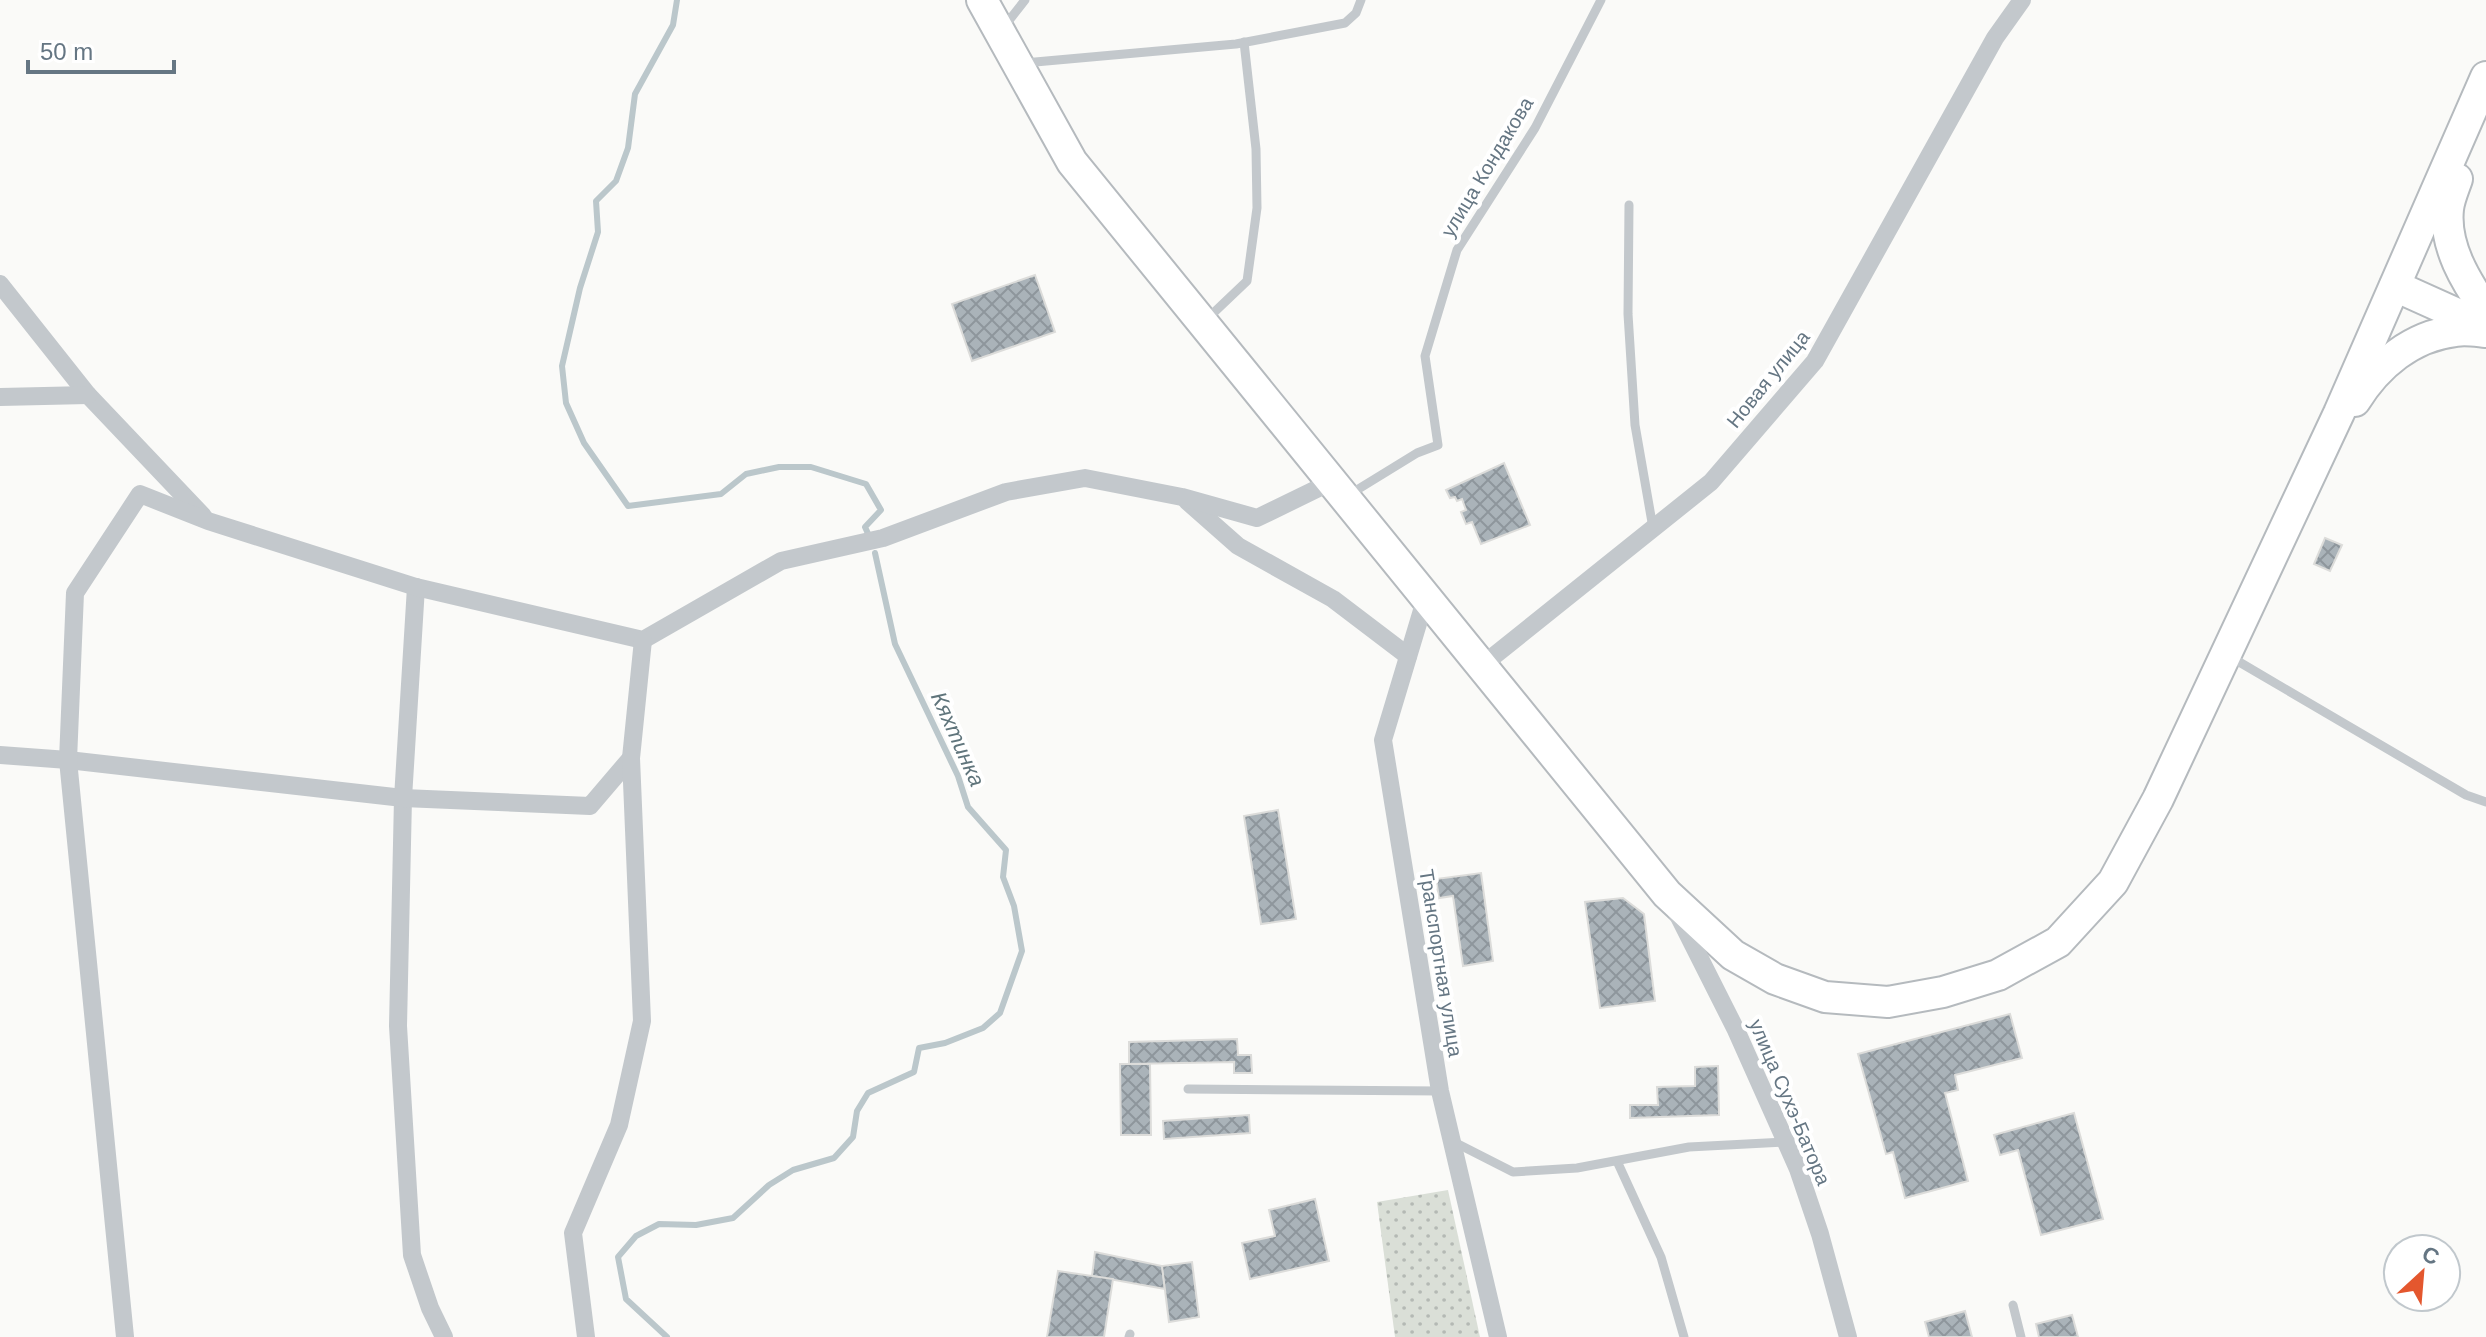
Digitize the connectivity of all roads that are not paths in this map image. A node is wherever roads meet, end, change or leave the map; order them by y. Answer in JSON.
{"nodes":[{"id":1,"x":982,"y":0,"type":"edge"},
{"id":2,"x":1025,"y":0,"type":"edge"},
{"id":3,"x":1361,"y":0,"type":"edge"},
{"id":4,"x":1601,"y":0,"type":"edge"},
{"id":5,"x":2022,"y":0,"type":"edge"},
{"id":6,"x":999,"y":34,"type":"junction"},
{"id":7,"x":1244,"y":42,"type":"junction"},
{"id":8,"x":1016,"y":64,"type":"junction"},
{"id":9,"x":2486,"y":77,"type":"edge"},
{"id":10,"x":2486,"y":89,"type":"edge"},
{"id":11,"x":1629,"y":205,"type":"dead end"},
{"id":12,"x":2397,"y":280,"type":"junction"},
{"id":13,"x":0,"y":284,"type":"edge"},
{"id":14,"x":2486,"y":312,"type":"edge"},
{"id":15,"x":1203,"y":324,"type":"junction"},
{"id":16,"x":2486,"y":329,"type":"edge"},
{"id":17,"x":88,"y":395,"type":"junction"},
{"id":18,"x":0,"y":397,"type":"edge"},
{"id":19,"x":2314,"y":467,"type":"junction"},
{"id":20,"x":1338,"y":490,"type":"junction"},
{"id":21,"x":1182,"y":497,"type":"junction"},
{"id":22,"x":208,"y":521,"type":"junction"},
{"id":23,"x":1654,"y":528,"type":"junction"},
{"id":24,"x":416,"y":587,"type":"junction"},
{"id":25,"x":1426,"y":597,"type":"junction"},
{"id":26,"x":643,"y":640,"type":"junction"},
{"id":27,"x":2226,"y":655,"type":"junction"},
{"id":28,"x":1408,"y":656,"type":"junction"},
{"id":29,"x":1480,"y":667,"type":"junction"},
{"id":30,"x":0,"y":755,"type":"edge"},
{"id":31,"x":631,"y":758,"type":"junction"},
{"id":32,"x":68,"y":760,"type":"junction"},
{"id":33,"x":403,"y":798,"type":"junction"},
{"id":34,"x":2486,"y":802,"type":"edge"},
{"id":35,"x":1667,"y":894,"type":"junction"},
{"id":36,"x":1188,"y":1089,"type":"dead end"},
{"id":37,"x":1440,"y":1091,"type":"junction"},
{"id":38,"x":1452,"y":1141,"type":"junction"},
{"id":39,"x":1787,"y":1142,"type":"junction"},
{"id":40,"x":1617,"y":1161,"type":"junction"},
{"id":41,"x":2013,"y":1305,"type":"dead end"},
{"id":42,"x":125,"y":1337,"type":"edge"},
{"id":43,"x":444,"y":1337,"type":"edge"},
{"id":44,"x":586,"y":1337,"type":"edge"},
{"id":45,"x":1498,"y":1337,"type":"edge"},
{"id":46,"x":1684,"y":1337,"type":"edge"},
{"id":47,"x":1848,"y":1337,"type":"edge"},
{"id":48,"x":2021,"y":1337,"type":"edge"}],
"edges":[{"from":1,"to":6,"type":"main road"},
{"from":2,"to":6,"type":"lane"},
{"from":3,"to":7,"type":"lane"},
{"from":4,"to":20,"type":"lane","name":"улица Кондакова"},
{"from":5,"to":23,"type":"street","name":"Новая улица"},
{"from":6,"to":8,"type":"main road"},
{"from":7,"to":8,"type":"lane"},
{"from":7,"to":15,"type":"lane"},
{"from":8,"to":15,"type":"main road"},
{"from":9,"to":12,"type":"main road"},
{"from":10,"to":14,"type":"main road"},
{"from":11,"to":23,"type":"lane"},
{"from":12,"to":14,"type":"main road"},
{"from":12,"to":16,"type":"main road"},
{"from":12,"to":19,"type":"main road"},
{"from":13,"to":17,"type":"street"},
{"from":15,"to":20,"type":"main road"},
{"from":16,"to":19,"type":"main road"},
{"from":17,"to":18,"type":"street"},
{"from":17,"to":22,"type":"street"},
{"from":19,"to":27,"type":"main road"},
{"from":20,"to":21,"type":"street"},
{"from":20,"to":25,"type":"main road"},
{"from":21,"to":26,"type":"street"},
{"from":21,"to":28,"type":"street"},
{"from":22,"to":24,"type":"street"},
{"from":22,"to":32,"type":"street"},
{"from":23,"to":29,"type":"street","name":"Новая улица"},
{"from":24,"to":26,"type":"street"},
{"from":24,"to":33,"type":"street"},
{"from":25,"to":28,"type":"street","name":"Транспортная улица"},
{"from":25,"to":29,"type":"main road"},
{"from":26,"to":31,"type":"street"},
{"from":27,"to":34,"type":"lane"},
{"from":27,"to":35,"type":"main road"},
{"from":28,"to":37,"type":"street","name":"Транспортная улица"},
{"from":29,"to":35,"type":"main road"},
{"from":30,"to":32,"type":"street"},
{"from":31,"to":33,"type":"street"},
{"from":31,"to":44,"type":"street"},
{"from":32,"to":33,"type":"street"},
{"from":32,"to":42,"type":"street"},
{"from":33,"to":43,"type":"street"},
{"from":35,"to":39,"type":"street","name":"улица Сухэ-Батора"},
{"from":36,"to":37,"type":"lane"},
{"from":37,"to":38,"type":"street","name":"Транспортная улица"},
{"from":38,"to":40,"type":"lane"},
{"from":38,"to":45,"type":"street","name":"Транспортная улица"},
{"from":39,"to":40,"type":"lane"},
{"from":39,"to":47,"type":"street","name":"улица Сухэ-Батора"},
{"from":40,"to":46,"type":"lane"},
{"from":41,"to":48,"type":"lane"}]}
